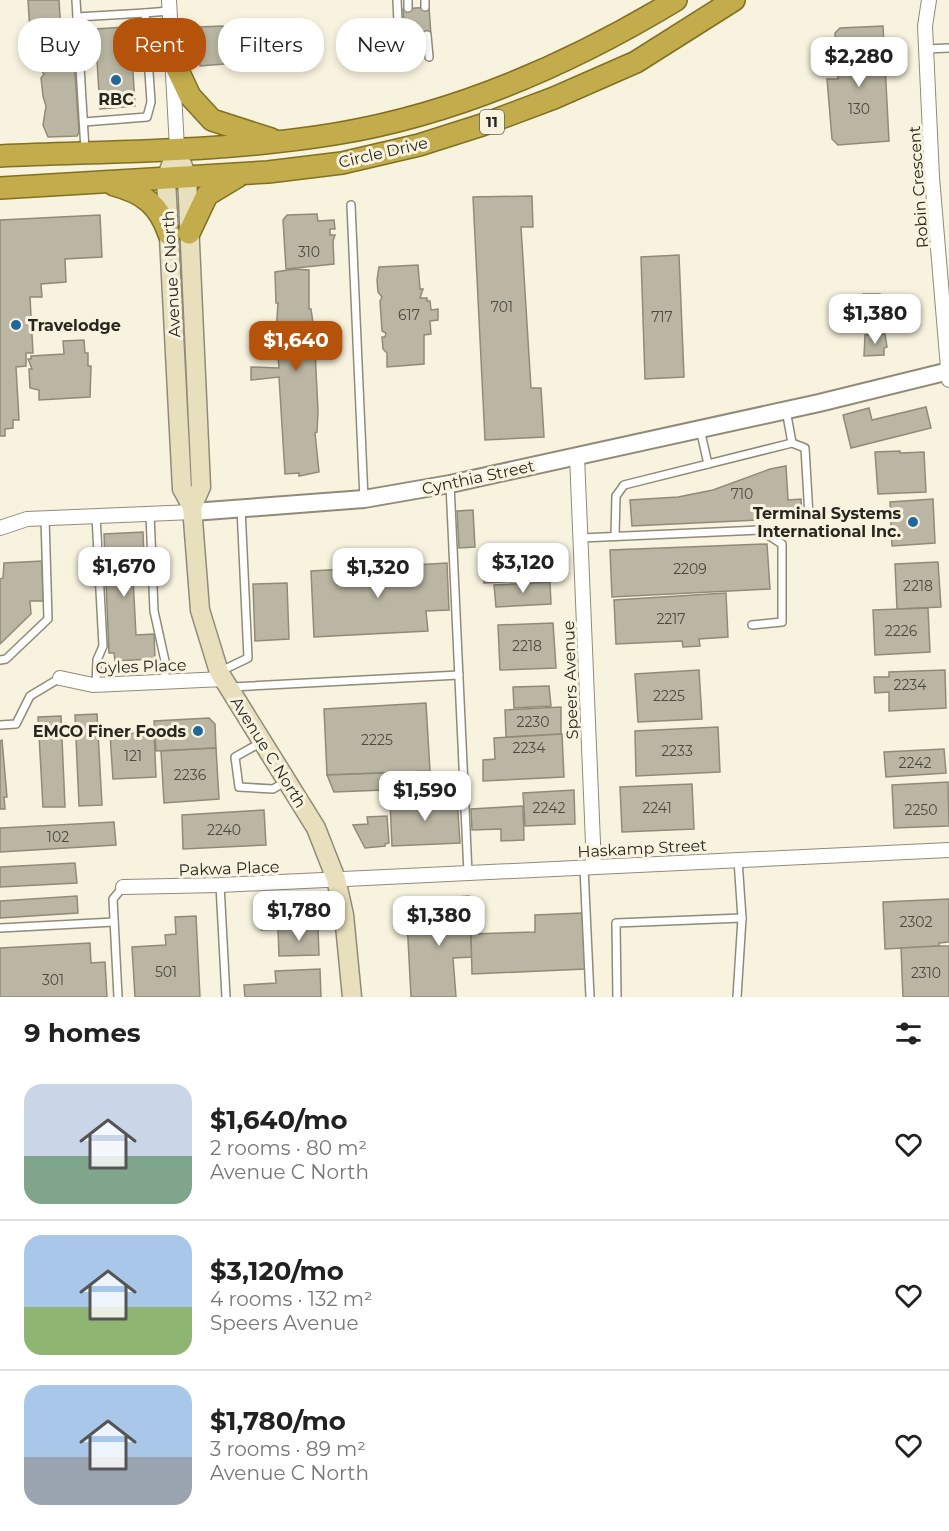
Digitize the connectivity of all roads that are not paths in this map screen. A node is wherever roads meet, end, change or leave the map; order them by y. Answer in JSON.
{"nodes":[{"id":1,"x":76,"y":0,"type":"edge"},
{"id":2,"x":397,"y":0,"type":"edge"},
{"id":3,"x":408,"y":0,"type":"edge"},
{"id":4,"x":658,"y":0,"type":"edge"},
{"id":5,"x":676,"y":0,"type":"edge"},
{"id":6,"x":734,"y":0,"type":"edge"},
{"id":7,"x":929,"y":0,"type":"edge"},
{"id":8,"x":169,"y":6,"type":"edge"},
{"id":9,"x":408,"y":9,"type":"dead end"},
{"id":10,"x":145,"y":13,"type":"junction"},
{"id":11,"x":77,"y":17,"type":"junction"},
{"id":12,"x":145,"y":18,"type":"edge"},
{"id":13,"x":398,"y":18,"type":"edge"},
{"id":14,"x":640,"y":22,"type":"junction"},
{"id":15,"x":427,"y":35,"type":"dead end"},
{"id":16,"x":949,"y":48,"type":"edge"},
{"id":17,"x":926,"y":49,"type":"junction"},
{"id":18,"x":429,"y":57,"type":"dead end"},
{"id":19,"x":149,"y":72,"type":"edge"},
{"id":20,"x":174,"y":72,"type":"edge"},
{"id":21,"x":179,"y":72,"type":"edge"},
{"id":22,"x":84,"y":122,"type":"junction"},
{"id":23,"x":280,"y":142,"type":"junction"},
{"id":24,"x":177,"y":148,"type":"junction"},
{"id":25,"x":86,"y":152,"type":"junction"},
{"id":26,"x":0,"y":156,"type":"edge"},
{"id":27,"x":241,"y":174,"type":"junction"},
{"id":28,"x":187,"y":177,"type":"junction"},
{"id":29,"x":166,"y":179,"type":"junction"},
{"id":30,"x":96,"y":182,"type":"junction"},
{"id":31,"x":0,"y":188,"type":"edge"},
{"id":32,"x":351,"y":205,"type":"dead end"},
{"id":33,"x":179,"y":234,"type":"junction"},
{"id":34,"x":949,"y":371,"type":"edge"},
{"id":35,"x":949,"y":380,"type":"edge"},
{"id":36,"x":197,"y":397,"type":"junction"},
{"id":37,"x":178,"y":399,"type":"junction"},
{"id":38,"x":786,"y":410,"type":"junction"},
{"id":39,"x":700,"y":429,"type":"junction"},
{"id":40,"x":792,"y":443,"type":"junction"},
{"id":41,"x":577,"y":456,"type":"junction"},
{"id":42,"x":708,"y":464,"type":"junction"},
{"id":43,"x":450,"y":484,"type":"junction"},
{"id":44,"x":364,"y":499,"type":"junction"},
{"id":45,"x":241,"y":508,"type":"junction"},
{"id":46,"x":193,"y":509,"type":"junction"},
{"id":47,"x":150,"y":514,"type":"junction"},
{"id":48,"x":96,"y":516,"type":"junction"},
{"id":49,"x":809,"y":516,"type":"dead end"},
{"id":50,"x":45,"y":518,"type":"junction"},
{"id":51,"x":0,"y":528,"type":"edge"},
{"id":52,"x":615,"y":536,"type":"junction"},
{"id":53,"x":580,"y":538,"type":"junction"},
{"id":54,"x":752,"y":625,"type":"dead end"},
{"id":55,"x":0,"y":660,"type":"edge"},
{"id":56,"x":459,"y":675,"type":"junction"},
{"id":57,"x":60,"y":678,"type":"joint"},
{"id":58,"x":224,"y":679,"type":"junction"},
{"id":59,"x":165,"y":682,"type":"junction"},
{"id":60,"x":96,"y":685,"type":"junction"},
{"id":61,"x":0,"y":725,"type":"edge"},
{"id":62,"x":262,"y":742,"type":"junction"},
{"id":63,"x":287,"y":780,"type":"junction"},
{"id":64,"x":949,"y":850,"type":"edge"},
{"id":65,"x":738,"y":860,"type":"junction"},
{"id":66,"x":589,"y":867,"type":"junction"},
{"id":67,"x":468,"y":873,"type":"junction"},
{"id":68,"x":336,"y":879,"type":"junction"},
{"id":69,"x":220,"y":885,"type":"junction"},
{"id":70,"x":123,"y":887,"type":"joint"},
{"id":71,"x":742,"y":918,"type":"junction"},
{"id":72,"x":114,"y":922,"type":"junction"},
{"id":73,"x":0,"y":928,"type":"edge"},
{"id":74,"x":118,"y":997,"type":"edge"},
{"id":75,"x":226,"y":997,"type":"edge"},
{"id":76,"x":352,"y":997,"type":"edge"},
{"id":77,"x":590,"y":997,"type":"edge"},
{"id":78,"x":617,"y":997,"type":"edge"},
{"id":79,"x":737,"y":997,"type":"edge"}],
"edges":[{"from":1,"to":11,"type":"lane"},
{"from":2,"to":13,"type":"lane"},
{"from":3,"to":9,"type":"lane"},
{"from":4,"to":14,"type":"highway"},
{"from":5,"to":14,"type":"highway","name":"Circle Drive","number":"11"},
{"from":6,"to":27,"type":"highway","name":"Circle Drive","number":"11"},
{"from":7,"to":17,"type":"street","name":"Robin Crescent"},
{"from":8,"to":10,"type":"lane"},
{"from":10,"to":11,"type":"lane"},
{"from":10,"to":12,"type":"lane"},
{"from":11,"to":22,"type":"lane"},
{"from":14,"to":23,"type":"highway","name":"Circle Drive","number":"11"},
{"from":15,"to":18,"type":"lane"},
{"from":16,"to":17,"type":"lane"},
{"from":17,"to":34,"type":"street","name":"Robin Crescent"},
{"from":19,"to":22,"type":"lane"},
{"from":20,"to":24,"type":"street","name":"Avenue C North"},
{"from":21,"to":23,"type":"highway"},
{"from":22,"to":25,"type":"lane"},
{"from":23,"to":24,"type":"highway","name":"Circle Drive","number":"11"},
{"from":24,"to":25,"type":"highway","name":"Circle Drive","number":"11"},
{"from":24,"to":28,"type":"main road","name":"Avenue C North"},
{"from":24,"to":29,"type":"main road","name":"Avenue C North"},
{"from":25,"to":26,"type":"highway","name":"Circle Drive","number":"11"},
{"from":27,"to":28,"type":"highway","name":"Circle Drive","number":"11"},
{"from":27,"to":33,"type":"highway"},
{"from":28,"to":29,"type":"highway","name":"Circle Drive","number":"11"},
{"from":28,"to":33,"type":"main road","name":"Avenue C North"},
{"from":29,"to":30,"type":"highway","name":"Circle Drive","number":"11"},
{"from":29,"to":33,"type":"main road","name":"Avenue C North"},
{"from":30,"to":31,"type":"highway","name":"Circle Drive","number":"11"},
{"from":30,"to":33,"type":"highway"},
{"from":32,"to":44,"type":"lane"},
{"from":33,"to":36,"type":"main road","name":"Avenue C North"},
{"from":33,"to":37,"type":"main road","name":"Avenue C North"},
{"from":34,"to":35,"type":"street","name":"Robin Crescent"},
{"from":34,"to":38,"type":"street","name":"Cynthia Street"},
{"from":36,"to":37,"type":"street"},
{"from":36,"to":46,"type":"main road","name":"Avenue C North"},
{"from":37,"to":46,"type":"main road","name":"Avenue C North"},
{"from":38,"to":39,"type":"street","name":"Cynthia Street"},
{"from":38,"to":40,"type":"lane"},
{"from":39,"to":41,"type":"street","name":"Cynthia Street"},
{"from":39,"to":42,"type":"lane"},
{"from":40,"to":42,"type":"lane"},
{"from":40,"to":49,"type":"lane"},
{"from":41,"to":43,"type":"street","name":"Cynthia Street"},
{"from":41,"to":53,"type":"street","name":"Speers Avenue"},
{"from":42,"to":52,"type":"lane"},
{"from":43,"to":44,"type":"street","name":"Cynthia Street"},
{"from":43,"to":56,"type":"lane"},
{"from":44,"to":45,"type":"street","name":"Cynthia Street"},
{"from":45,"to":46,"type":"street","name":"Cynthia Street"},
{"from":45,"to":58,"type":"lane"},
{"from":46,"to":47,"type":"street","name":"Cynthia Street"},
{"from":46,"to":58,"type":"main road","name":"Avenue C North"},
{"from":47,"to":48,"type":"street","name":"Cynthia Street"},
{"from":47,"to":59,"type":"lane"},
{"from":48,"to":50,"type":"street","name":"Cynthia Street"},
{"from":48,"to":60,"type":"lane"},
{"from":50,"to":51,"type":"street","name":"Cynthia Street"},
{"from":50,"to":55,"type":"lane"},
{"from":52,"to":53,"type":"lane"},
{"from":52,"to":54,"type":"lane"},
{"from":53,"to":66,"type":"street","name":"Speers Avenue"},
{"from":56,"to":58,"type":"lane"},
{"from":56,"to":67,"type":"lane"},
{"from":57,"to":60,"type":"street","name":"Gyles Place"},
{"from":57,"to":61,"type":"lane"},
{"from":58,"to":59,"type":"street","name":"Gyles Place"},
{"from":58,"to":62,"type":"main road","name":"Avenue C North"},
{"from":59,"to":60,"type":"street","name":"Gyles Place"},
{"from":62,"to":63,"type":"main road","name":"Avenue C North"},
{"from":62,"to":63,"type":"lane"},
{"from":63,"to":68,"type":"main road","name":"Avenue C North"},
{"from":64,"to":65,"type":"street","name":"Haskamp Street"},
{"from":65,"to":66,"type":"street","name":"Haskamp Street"},
{"from":65,"to":71,"type":"lane"},
{"from":66,"to":67,"type":"street","name":"Haskamp Street"},
{"from":66,"to":77,"type":"lane"},
{"from":67,"to":68,"type":"street","name":"Haskamp Street"},
{"from":68,"to":69,"type":"street","name":"Pakwa Place"},
{"from":68,"to":76,"type":"main road","name":"Avenue C North"},
{"from":69,"to":70,"type":"street","name":"Pakwa Place"},
{"from":69,"to":75,"type":"lane"},
{"from":70,"to":72,"type":"lane"},
{"from":71,"to":78,"type":"lane"},
{"from":71,"to":79,"type":"lane"},
{"from":72,"to":73,"type":"lane"},
{"from":72,"to":74,"type":"lane"}]}
